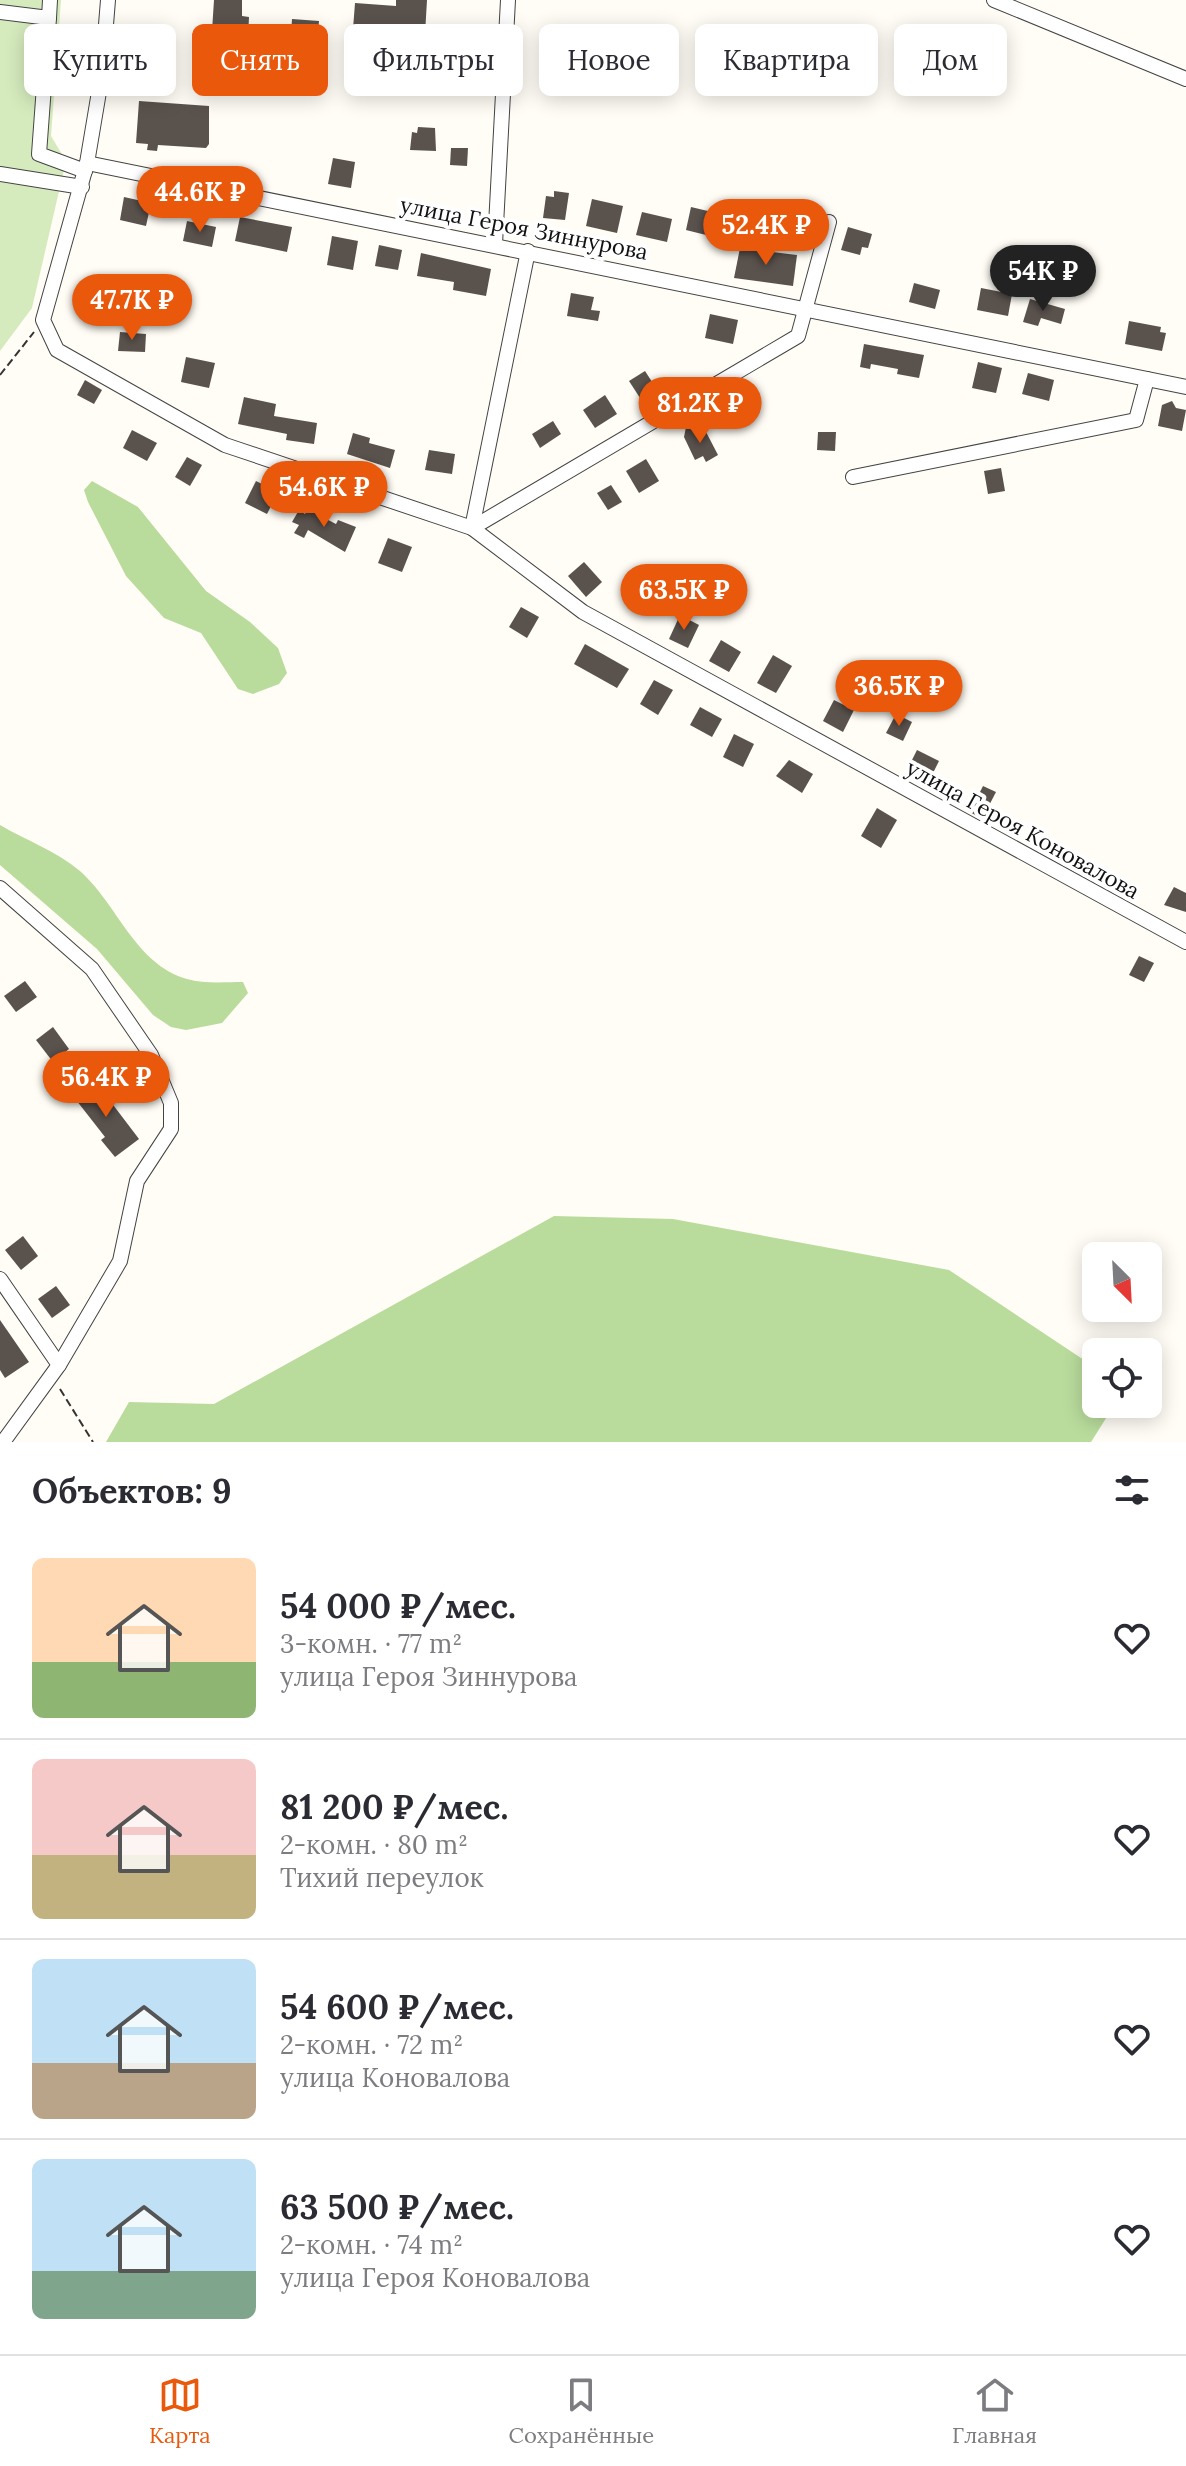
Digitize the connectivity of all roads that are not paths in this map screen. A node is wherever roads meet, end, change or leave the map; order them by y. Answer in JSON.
{"nodes":[{"id":1,"x":50,"y":0,"type":"edge"},
{"id":2,"x":108,"y":0,"type":"edge"},
{"id":3,"x":508,"y":0,"type":"edge"},
{"id":4,"x":994,"y":0,"type":"edge"},
{"id":5,"x":0,"y":12,"type":"edge"},
{"id":6,"x":49,"y":18,"type":"junction"},
{"id":7,"x":1186,"y":79,"type":"edge"},
{"id":8,"x":86,"y":167,"type":"junction"},
{"id":9,"x":0,"y":174,"type":"edge"},
{"id":10,"x":82,"y":187,"type":"junction"},
{"id":11,"x":829,"y":222,"type":"dead end"},
{"id":12,"x":495,"y":244,"type":"junction"},
{"id":13,"x":528,"y":251,"type":"junction"},
{"id":14,"x":807,"y":309,"type":"junction"},
{"id":15,"x":1147,"y":379,"type":"junction"},
{"id":16,"x":1186,"y":387,"type":"edge"},
{"id":17,"x":853,"y":477,"type":"dead end"},
{"id":18,"x":472,"y":528,"type":"junction"},
{"id":19,"x":0,"y":888,"type":"edge"},
{"id":20,"x":1186,"y":942,"type":"edge"},
{"id":21,"x":0,"y":1279,"type":"edge"},
{"id":22,"x":56,"y":1370,"type":"junction"},
{"id":23,"x":3,"y":1442,"type":"edge"}],
"edges":[{"from":1,"to":6,"type":"street"},
{"from":2,"to":8,"type":"street"},
{"from":3,"to":12,"type":"street"},
{"from":4,"to":7,"type":"street"},
{"from":5,"to":6,"type":"street"},
{"from":6,"to":8,"type":"street","name":"улица Героя Зиннурова"},
{"from":8,"to":10,"type":"street"},
{"from":8,"to":12,"type":"street","name":"улица Героя Зиннурова"},
{"from":9,"to":10,"type":"street"},
{"from":10,"to":18,"type":"street","name":"улица Героя Коновалова"},
{"from":11,"to":14,"type":"street"},
{"from":12,"to":13,"type":"street","name":"улица Героя Зиннурова"},
{"from":13,"to":14,"type":"street","name":"улица Героя Зиннурова"},
{"from":13,"to":18,"type":"street"},
{"from":14,"to":15,"type":"street","name":"улица Героя Зиннурова"},
{"from":14,"to":18,"type":"street"},
{"from":15,"to":16,"type":"street","name":"улица Героя Зиннурова"},
{"from":15,"to":17,"type":"street"},
{"from":18,"to":20,"type":"street","name":"улица Героя Коновалова"},
{"from":19,"to":22,"type":"street"},
{"from":21,"to":22,"type":"street"},
{"from":22,"to":23,"type":"street"}]}
